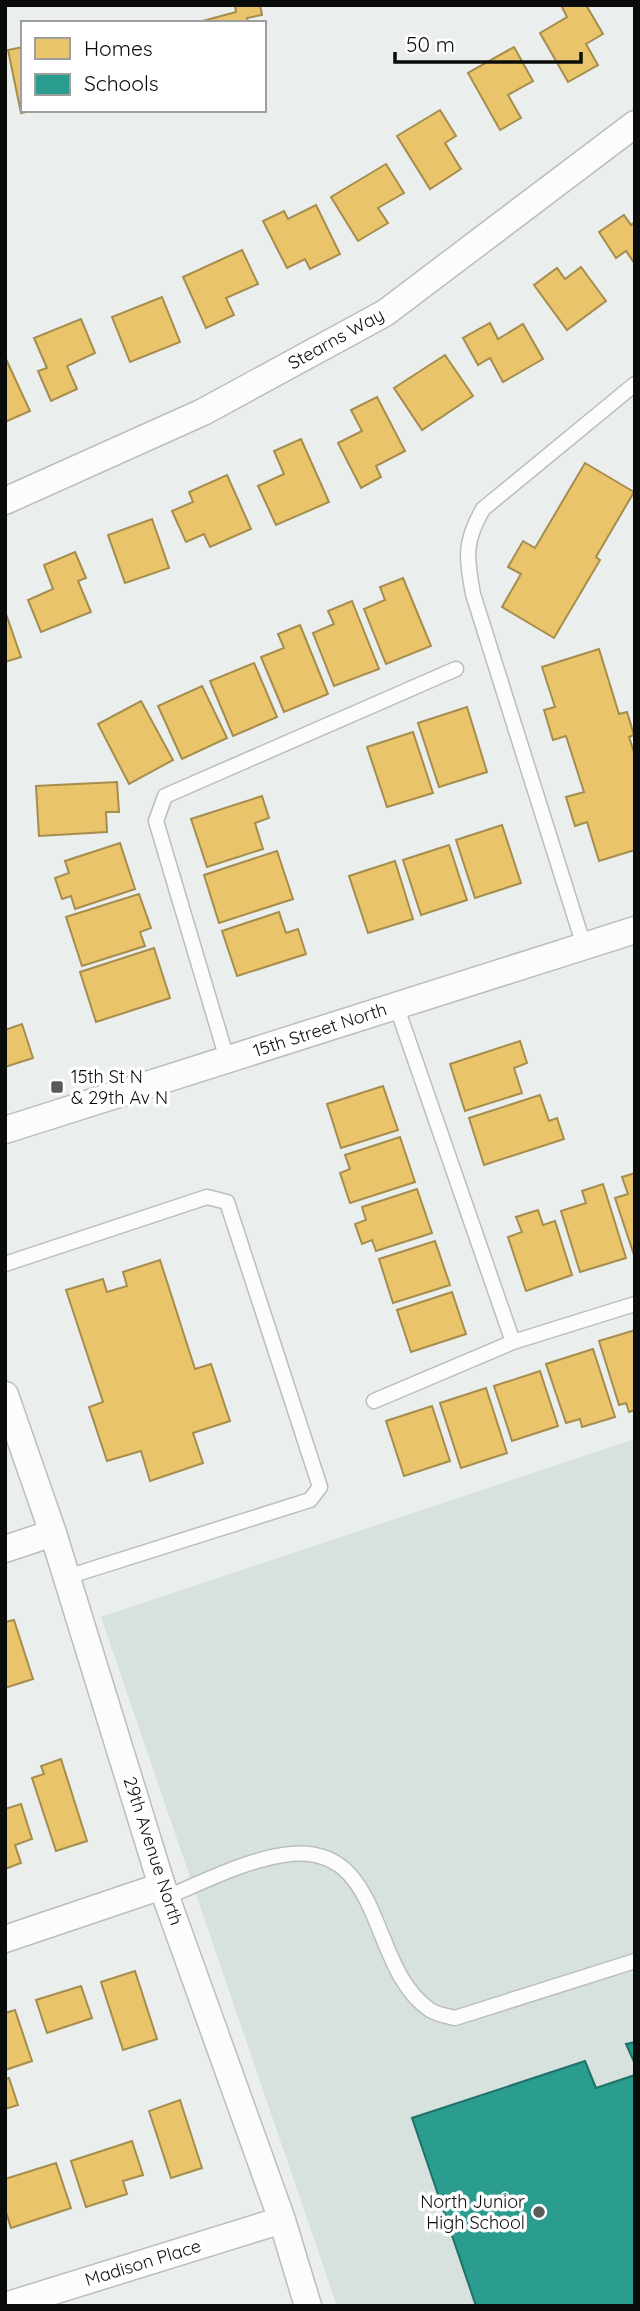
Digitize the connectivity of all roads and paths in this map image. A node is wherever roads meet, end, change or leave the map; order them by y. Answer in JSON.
{"nodes":[{"id":1,"x":635,"y":124,"type":"edge"},
{"id":2,"x":635,"y":384,"type":"edge"},
{"id":3,"x":5,"y":501,"type":"edge"},
{"id":4,"x":456,"y":669,"type":"dead end"},
{"id":5,"x":635,"y":930,"type":"edge"},
{"id":6,"x":584,"y":946,"type":"junction"},
{"id":7,"x":396,"y":1005,"type":"junction"},
{"id":8,"x":228,"y":1059,"type":"junction"},
{"id":9,"x":5,"y":1130,"type":"edge"},
{"id":10,"x":5,"y":1264,"type":"edge"},
{"id":11,"x":635,"y":1304,"type":"edge"},
{"id":12,"x":513,"y":1342,"type":"junction"},
{"id":13,"x":5,"y":1395,"type":"edge"},
{"id":14,"x":374,"y":1401,"type":"dead end"},
{"id":15,"x":53,"y":1533,"type":"junction"},
{"id":16,"x":5,"y":1549,"type":"edge"},
{"id":17,"x":67,"y":1577,"type":"junction"},
{"id":18,"x":165,"y":1892,"type":"junction"},
{"id":19,"x":5,"y":1939,"type":"edge"},
{"id":20,"x":635,"y":1961,"type":"edge"},
{"id":21,"x":282,"y":2220,"type":"junction"},
{"id":22,"x":5,"y":2306,"type":"edge"},
{"id":23,"x":308,"y":2306,"type":"edge"}],
"edges":[{"from":1,"to":3,"type":"street","name":"Stearns Way"},
{"from":2,"to":6,"type":"lane"},
{"from":4,"to":8,"type":"lane"},
{"from":5,"to":6,"type":"street","name":"15th Street North"},
{"from":6,"to":7,"type":"street","name":"15th Street North"},
{"from":7,"to":8,"type":"street","name":"15th Street North"},
{"from":7,"to":12,"type":"lane"},
{"from":8,"to":9,"type":"street","name":"15th Street North"},
{"from":10,"to":17,"type":"lane"},
{"from":11,"to":12,"type":"lane"},
{"from":12,"to":14,"type":"lane"},
{"from":13,"to":15,"type":"street","name":"29th Avenue North"},
{"from":15,"to":16,"type":"street"},
{"from":15,"to":17,"type":"street","name":"29th Avenue North"},
{"from":17,"to":18,"type":"street","name":"29th Avenue North"},
{"from":18,"to":19,"type":"street"},
{"from":18,"to":20,"type":"lane"},
{"from":18,"to":21,"type":"street","name":"29th Avenue North"},
{"from":21,"to":22,"type":"street","name":"Madison Place"},
{"from":21,"to":23,"type":"street","name":"29th Avenue North"}]}
